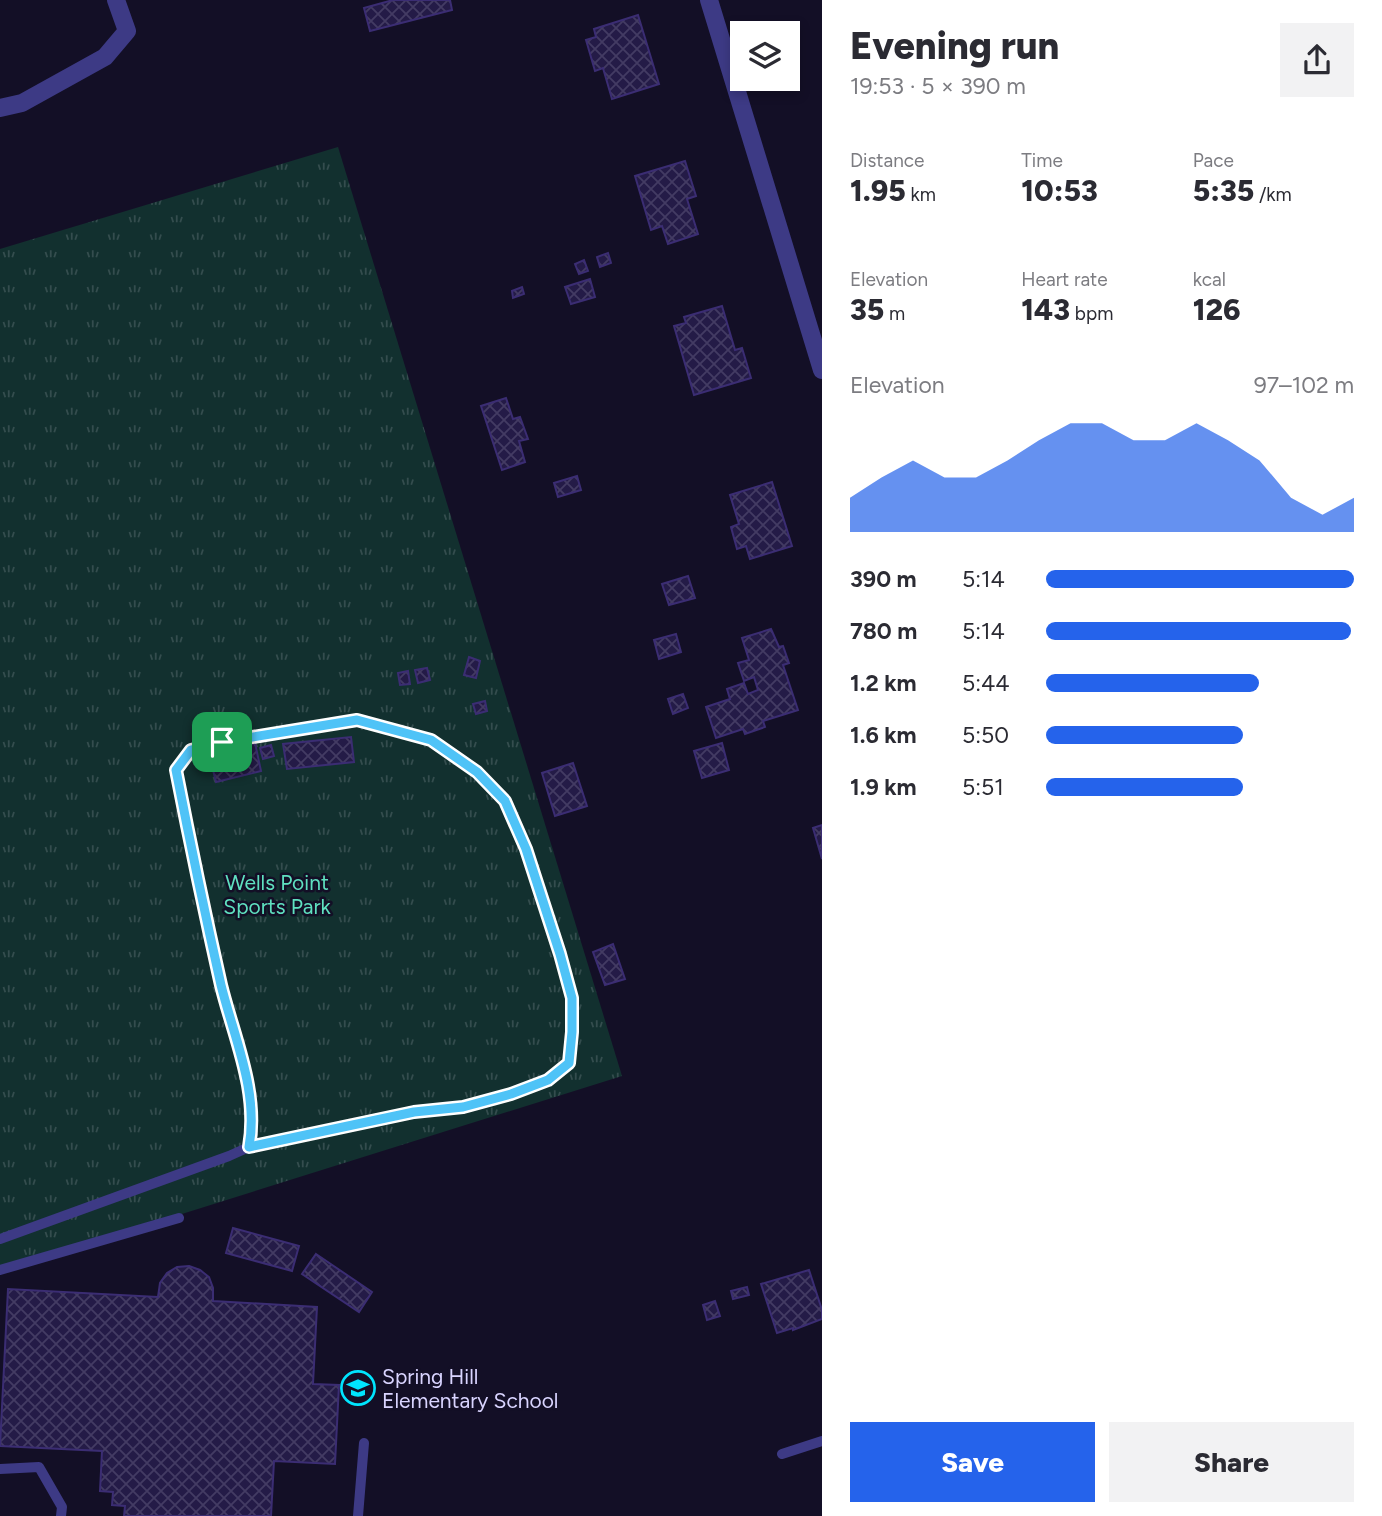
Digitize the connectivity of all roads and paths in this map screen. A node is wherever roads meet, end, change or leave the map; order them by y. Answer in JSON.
{"nodes":[{"id":1,"x":116,"y":0,"type":"edge"},
{"id":2,"x":709,"y":0,"type":"edge"},
{"id":3,"x":0,"y":108,"type":"edge"},
{"id":4,"x":822,"y":370,"type":"edge"},
{"id":5,"x":249,"y":1147,"type":"junction"},
{"id":6,"x":179,"y":1217,"type":"dead end"},
{"id":7,"x":0,"y":1240,"type":"edge"},
{"id":8,"x":0,"y":1270,"type":"edge"},
{"id":9,"x":822,"y":1441,"type":"edge"},
{"id":10,"x":364,"y":1443,"type":"dead end"},
{"id":11,"x":782,"y":1454,"type":"dead end"},
{"id":12,"x":0,"y":1469,"type":"edge"},
{"id":13,"x":61,"y":1516,"type":"edge"},
{"id":14,"x":358,"y":1516,"type":"edge"}],
"edges":[{"from":1,"to":3,"type":"street"},
{"from":2,"to":4,"type":"street"},
{"from":5,"to":5,"type":"lane"},
{"from":5,"to":7,"type":"lane"},
{"from":6,"to":8,"type":"lane"},
{"from":9,"to":11,"type":"lane"},
{"from":10,"to":14,"type":"lane"},
{"from":12,"to":13,"type":"lane"}]}
